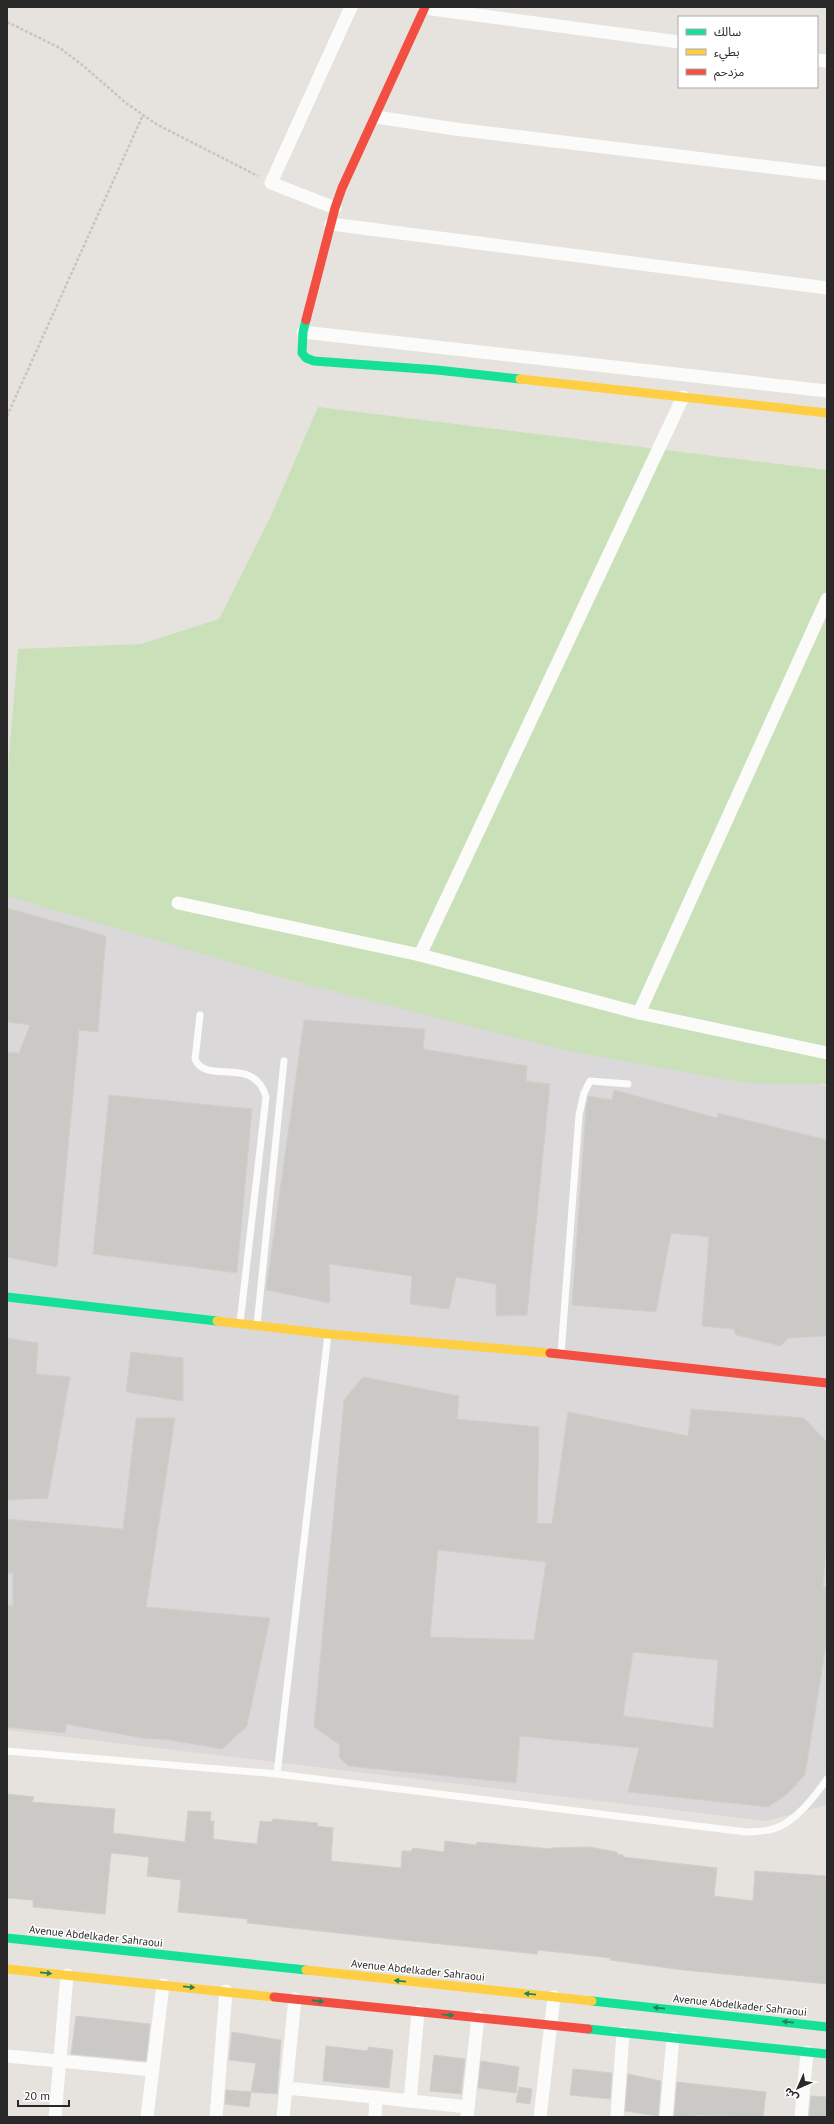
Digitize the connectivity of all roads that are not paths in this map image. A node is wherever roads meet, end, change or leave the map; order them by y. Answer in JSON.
{"nodes":[{"id":1,"x":352,"y":7,"type":"edge"},
{"id":2,"x":425,"y":8,"type":"edge"},
{"id":3,"x":678,"y":42,"type":"edge"},
{"id":4,"x":376,"y":117,"type":"junction"},
{"id":5,"x":827,"y":174,"type":"edge"},
{"id":6,"x":334,"y":208,"type":"junction"},
{"id":7,"x":331,"y":224,"type":"junction"},
{"id":8,"x":827,"y":288,"type":"edge"},
{"id":9,"x":303,"y":332,"type":"junction"},
{"id":10,"x":827,"y":390,"type":"edge"},
{"id":11,"x":683,"y":397,"type":"junction"},
{"id":12,"x":827,"y":413,"type":"edge"},
{"id":13,"x":827,"y":599,"type":"edge"},
{"id":14,"x":178,"y":902,"type":"dead end"},
{"id":15,"x":420,"y":955,"type":"junction"},
{"id":16,"x":639,"y":1014,"type":"junction"},
{"id":17,"x":200,"y":1015,"type":"dead end"},
{"id":18,"x":827,"y":1053,"type":"edge"},
{"id":19,"x":284,"y":1061,"type":"dead end"},
{"id":20,"x":628,"y":1084,"type":"dead end"},
{"id":21,"x":7,"y":1297,"type":"edge"},
{"id":22,"x":240,"y":1324,"type":"junction"},
{"id":23,"x":257,"y":1325,"type":"junction"},
{"id":24,"x":328,"y":1334,"type":"junction"},
{"id":25,"x":561,"y":1354,"type":"junction"},
{"id":26,"x":827,"y":1383,"type":"edge"},
{"id":27,"x":7,"y":1751,"type":"edge"},
{"id":28,"x":277,"y":1774,"type":"junction"},
{"id":29,"x":827,"y":1779,"type":"edge"},
{"id":30,"x":7,"y":1938,"type":"edge"},
{"id":31,"x":7,"y":1968,"type":"edge"},
{"id":32,"x":67,"y":1975,"type":"junction"},
{"id":33,"x":163,"y":1985,"type":"junction"},
{"id":34,"x":226,"y":1991,"type":"junction"},
{"id":35,"x":554,"y":1996,"type":"junction"},
{"id":36,"x":295,"y":1999,"type":"junction"},
{"id":37,"x":418,"y":2012,"type":"junction"},
{"id":38,"x":478,"y":2017,"type":"junction"},
{"id":39,"x":550,"y":2025,"type":"junction"},
{"id":40,"x":827,"y":2027,"type":"edge"},
{"id":41,"x":623,"y":2033,"type":"junction"},
{"id":42,"x":673,"y":2038,"type":"junction"},
{"id":43,"x":807,"y":2052,"type":"junction"},
{"id":44,"x":827,"y":2054,"type":"edge"},
{"id":45,"x":7,"y":2056,"type":"edge"},
{"id":46,"x":59,"y":2061,"type":"junction"},
{"id":47,"x":153,"y":2070,"type":"junction"},
{"id":48,"x":287,"y":2088,"type":"junction"},
{"id":49,"x":376,"y":2097,"type":"junction"},
{"id":50,"x":410,"y":2101,"type":"junction"},
{"id":51,"x":467,"y":2112,"type":"edge"},
{"id":52,"x":55,"y":2117,"type":"edge"},
{"id":53,"x":147,"y":2117,"type":"edge"},
{"id":54,"x":216,"y":2117,"type":"edge"},
{"id":55,"x":283,"y":2117,"type":"edge"},
{"id":56,"x":374,"y":2117,"type":"edge"},
{"id":57,"x":540,"y":2117,"type":"edge"},
{"id":58,"x":617,"y":2117,"type":"edge"},
{"id":59,"x":666,"y":2117,"type":"edge"},
{"id":60,"x":801,"y":2117,"type":"edge"}],
"edges":[{"from":1,"to":6,"type":"street"},
{"from":2,"to":3,"type":"street"},
{"from":2,"to":4,"type":"street"},
{"from":4,"to":5,"type":"street"},
{"from":4,"to":6,"type":"street"},
{"from":6,"to":7,"type":"street"},
{"from":7,"to":8,"type":"street"},
{"from":7,"to":9,"type":"street"},
{"from":9,"to":10,"type":"street"},
{"from":9,"to":11,"type":"street"},
{"from":11,"to":12,"type":"street"},
{"from":11,"to":15,"type":"street"},
{"from":13,"to":16,"type":"street"},
{"from":14,"to":15,"type":"street"},
{"from":15,"to":16,"type":"street"},
{"from":16,"to":18,"type":"street"},
{"from":17,"to":22,"type":"lane"},
{"from":19,"to":23,"type":"lane"},
{"from":20,"to":25,"type":"lane"},
{"from":21,"to":22,"type":"street"},
{"from":22,"to":23,"type":"street"},
{"from":23,"to":24,"type":"street"},
{"from":24,"to":25,"type":"street"},
{"from":24,"to":28,"type":"lane"},
{"from":25,"to":26,"type":"street"},
{"from":27,"to":28,"type":"lane"},
{"from":28,"to":29,"type":"lane"},
{"from":35,"to":30,"type":"street","name":"Avenue Abdelkader Sahraoui","one_way":true},
{"from":31,"to":32,"type":"street","one_way":true},
{"from":32,"to":33,"type":"street"},
{"from":32,"to":46,"type":"street"},
{"from":33,"to":34,"type":"street","one_way":true},
{"from":33,"to":47,"type":"street"},
{"from":34,"to":36,"type":"street"},
{"from":34,"to":54,"type":"street"},
{"from":35,"to":39,"type":"street"},
{"from":40,"to":35,"type":"street","name":"Avenue Abdelkader Sahraoui","one_way":true},
{"from":36,"to":37,"type":"street","one_way":true},
{"from":36,"to":48,"type":"street"},
{"from":37,"to":38,"type":"street","one_way":true},
{"from":37,"to":50,"type":"street"},
{"from":38,"to":39,"type":"street"},
{"from":38,"to":51,"type":"street"},
{"from":39,"to":41,"type":"street"},
{"from":39,"to":57,"type":"street"},
{"from":41,"to":42,"type":"street"},
{"from":41,"to":58,"type":"street"},
{"from":42,"to":43,"type":"street"},
{"from":42,"to":59,"type":"street"},
{"from":43,"to":44,"type":"street"},
{"from":43,"to":60,"type":"street"},
{"from":45,"to":46,"type":"street"},
{"from":46,"to":47,"type":"street"},
{"from":46,"to":52,"type":"street"},
{"from":47,"to":53,"type":"street"},
{"from":48,"to":49,"type":"street"},
{"from":48,"to":55,"type":"street"},
{"from":49,"to":50,"type":"street"},
{"from":49,"to":56,"type":"street"},
{"from":50,"to":51,"type":"street"}]}
